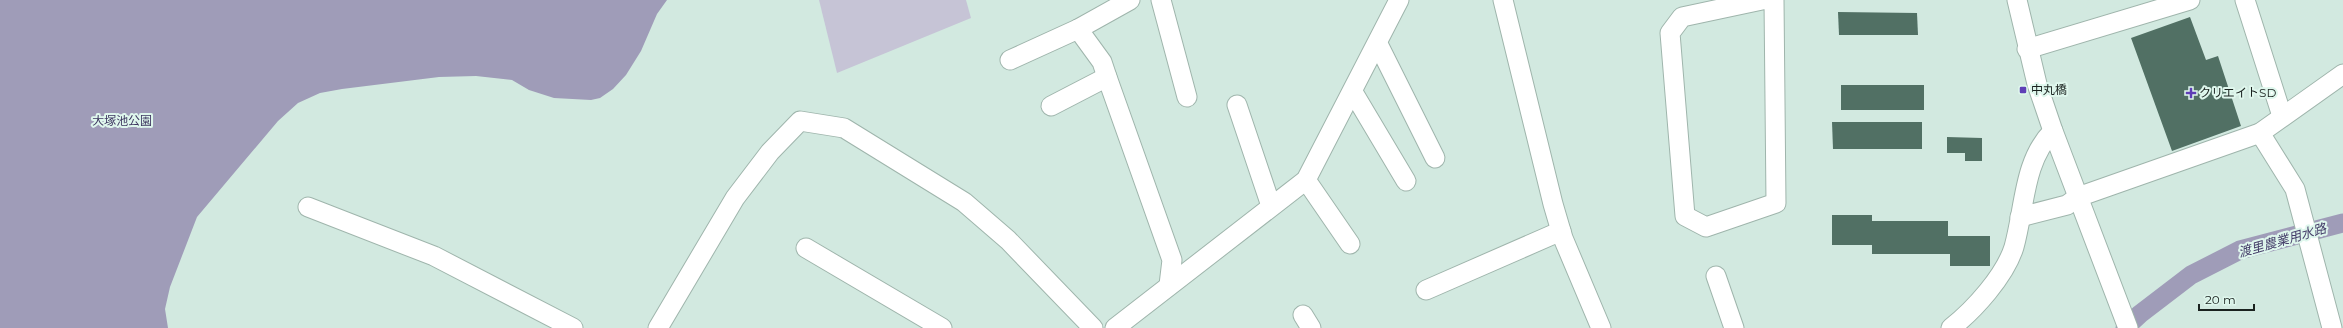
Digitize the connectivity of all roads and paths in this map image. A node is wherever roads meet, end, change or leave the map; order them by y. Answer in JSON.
{"nodes":[{"id":1,"x":1130,"y":0,"type":"edge"},
{"id":2,"x":1161,"y":0,"type":"edge"},
{"id":3,"x":1399,"y":0,"type":"edge"},
{"id":4,"x":1503,"y":0,"type":"edge"},
{"id":5,"x":1762,"y":0,"type":"edge"},
{"id":6,"x":1774,"y":0,"type":"edge"},
{"id":7,"x":2017,"y":0,"type":"edge"},
{"id":8,"x":2190,"y":0,"type":"edge"},
{"id":9,"x":2245,"y":0,"type":"edge"},
{"id":10,"x":1078,"y":29,"type":"junction"},
{"id":11,"x":1378,"y":44,"type":"junction"},
{"id":12,"x":2027,"y":49,"type":"junction"},
{"id":13,"x":1010,"y":60,"type":"dead end"},
{"id":14,"x":2343,"y":74,"type":"edge"},
{"id":15,"x":1107,"y":77,"type":"junction"},
{"id":16,"x":1353,"y":92,"type":"junction"},
{"id":17,"x":1187,"y":97,"type":"dead end"},
{"id":18,"x":1237,"y":105,"type":"dead end"},
{"id":19,"x":1051,"y":106,"type":"dead end"},
{"id":20,"x":2282,"y":116,"type":"junction"},
{"id":21,"x":2052,"y":131,"type":"junction"},
{"id":22,"x":2260,"y":133,"type":"junction"},
{"id":23,"x":1436,"y":158,"type":"dead end"},
{"id":24,"x":1306,"y":180,"type":"junction"},
{"id":25,"x":1406,"y":181,"type":"dead end"},
{"id":26,"x":2078,"y":197,"type":"junction"},
{"id":27,"x":1271,"y":206,"type":"junction"},
{"id":28,"x":308,"y":207,"type":"dead end"},
{"id":29,"x":2020,"y":218,"type":"junction"},
{"id":30,"x":1561,"y":231,"type":"junction"},
{"id":31,"x":1350,"y":244,"type":"dead end"},
{"id":32,"x":806,"y":248,"type":"dead end"},
{"id":33,"x":1716,"y":276,"type":"dead end"},
{"id":34,"x":1168,"y":285,"type":"junction"},
{"id":35,"x":1426,"y":290,"type":"dead end"},
{"id":36,"x":2127,"y":325,"type":"edge"},
{"id":37,"x":573,"y":328,"type":"edge"},
{"id":38,"x":658,"y":328,"type":"edge"},
{"id":39,"x":942,"y":328,"type":"edge"},
{"id":40,"x":1093,"y":328,"type":"edge"},
{"id":41,"x":1115,"y":328,"type":"edge"},
{"id":42,"x":1601,"y":328,"type":"edge"},
{"id":43,"x":1734,"y":328,"type":"edge"},
{"id":44,"x":1951,"y":328,"type":"edge"},
{"id":45,"x":2332,"y":328,"type":"edge"}],
"edges":[{"from":1,"to":10,"type":"street"},
{"from":2,"to":17,"type":"street"},
{"from":3,"to":11,"type":"street"},
{"from":4,"to":30,"type":"street"},
{"from":5,"to":6,"type":"street"},
{"from":7,"to":12,"type":"street"},
{"from":8,"to":12,"type":"street"},
{"from":9,"to":20,"type":"street"},
{"from":10,"to":13,"type":"street"},
{"from":10,"to":15,"type":"street"},
{"from":11,"to":16,"type":"street"},
{"from":11,"to":23,"type":"street"},
{"from":12,"to":21,"type":"street"},
{"from":14,"to":20,"type":"street"},
{"from":15,"to":19,"type":"street"},
{"from":15,"to":34,"type":"street"},
{"from":16,"to":24,"type":"street"},
{"from":16,"to":25,"type":"street"},
{"from":18,"to":27,"type":"street"},
{"from":20,"to":22,"type":"street"},
{"from":21,"to":26,"type":"street"},
{"from":21,"to":29,"type":"street"},
{"from":22,"to":26,"type":"street"},
{"from":22,"to":45,"type":"street"},
{"from":24,"to":27,"type":"street"},
{"from":24,"to":31,"type":"street"},
{"from":26,"to":29,"type":"street"},
{"from":26,"to":36,"type":"street"},
{"from":27,"to":34,"type":"street"},
{"from":28,"to":37,"type":"street"},
{"from":29,"to":44,"type":"street"},
{"from":30,"to":35,"type":"street"},
{"from":30,"to":42,"type":"street"},
{"from":32,"to":39,"type":"street"},
{"from":33,"to":43,"type":"street"},
{"from":34,"to":41,"type":"street"},
{"from":38,"to":40,"type":"street"}]}
